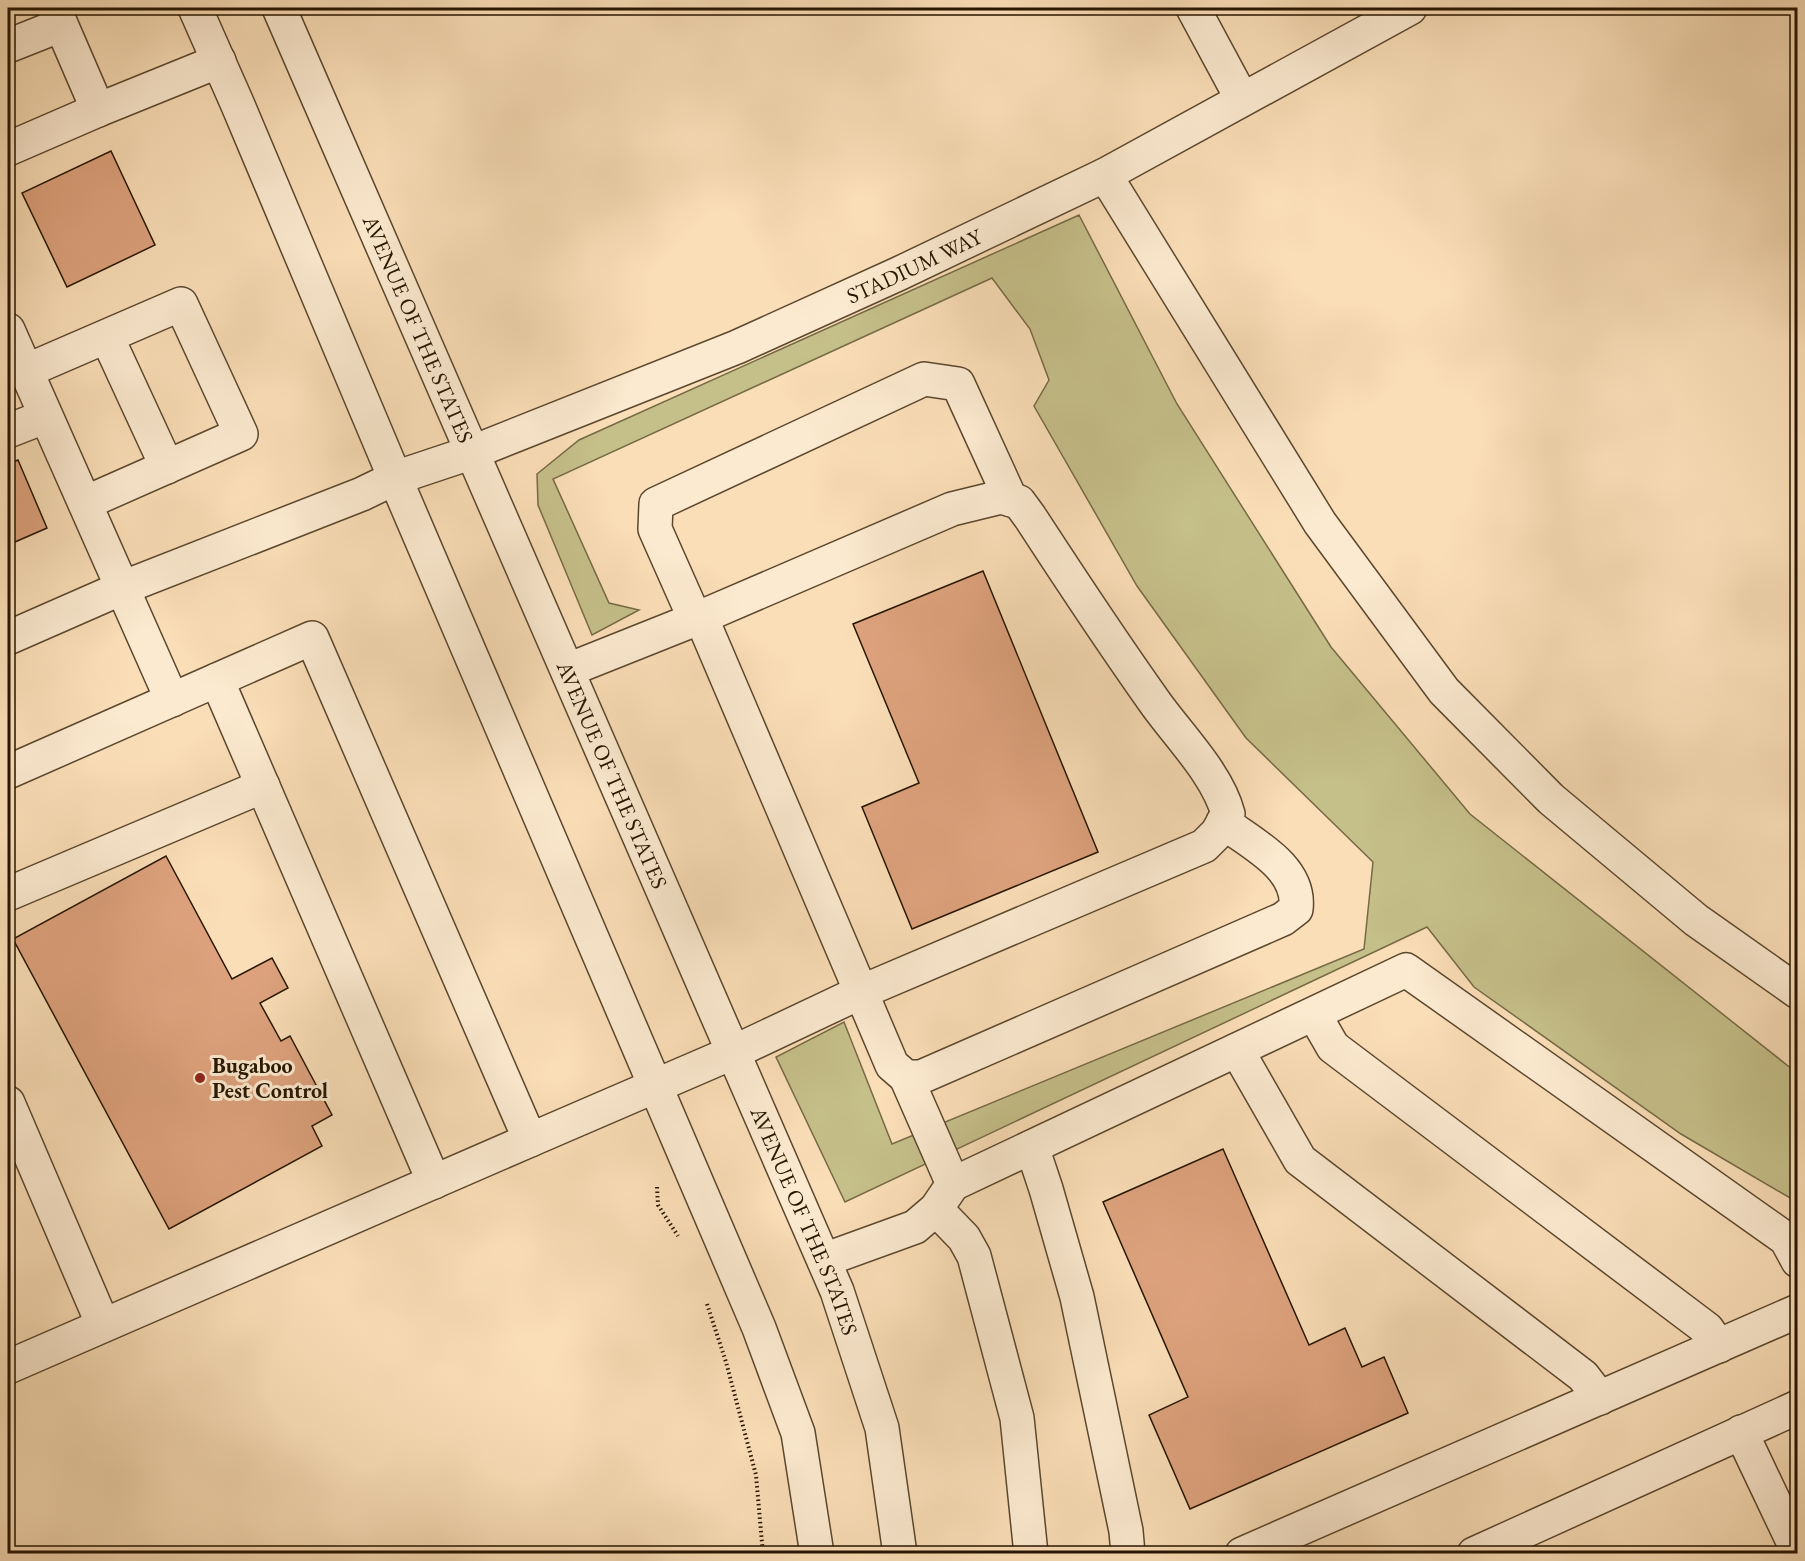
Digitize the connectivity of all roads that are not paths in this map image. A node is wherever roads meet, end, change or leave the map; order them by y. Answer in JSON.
{"nodes":[{"id":1,"x":195,"y":8,"type":"edge"},
{"id":2,"x":279,"y":8,"type":"edge"},
{"id":3,"x":1192,"y":8,"type":"edge"},
{"id":4,"x":1410,"y":8,"type":"edge"},
{"id":5,"x":57,"y":16,"type":"edge"},
{"id":6,"x":8,"y":46,"type":"edge"},
{"id":7,"x":219,"y":61,"type":"junction"},
{"id":8,"x":1242,"y":99,"type":"junction"},
{"id":9,"x":98,"y":110,"type":"junction"},
{"id":10,"x":8,"y":149,"type":"edge"},
{"id":11,"x":1105,"y":175,"type":"junction"},
{"id":12,"x":8,"y":330,"type":"edge"},
{"id":13,"x":107,"y":337,"type":"junction"},
{"id":14,"x":26,"y":371,"type":"junction"},
{"id":15,"x":44,"y":417,"type":"junction"},
{"id":16,"x":8,"y":431,"type":"edge"},
{"id":17,"x":473,"y":453,"type":"junction"},
{"id":18,"x":167,"y":467,"type":"junction"},
{"id":19,"x":395,"y":478,"type":"junction"},
{"id":20,"x":1011,"y":500,"type":"junction"},
{"id":21,"x":85,"y":503,"type":"junction"},
{"id":22,"x":122,"y":588,"type":"junction"},
{"id":23,"x":698,"y":618,"type":"junction"},
{"id":24,"x":8,"y":638,"type":"edge"},
{"id":25,"x":568,"y":670,"type":"junction"},
{"id":26,"x":217,"y":680,"type":"junction"},
{"id":27,"x":172,"y":700,"type":"junction"},
{"id":28,"x":8,"y":772,"type":"edge"},
{"id":29,"x":263,"y":786,"type":"junction"},
{"id":30,"x":1223,"y":822,"type":"junction"},
{"id":31,"x":8,"y":894,"type":"edge"},
{"id":32,"x":861,"y":992,"type":"junction"},
{"id":33,"x":1797,"y":992,"type":"edge"},
{"id":34,"x":1314,"y":1014,"type":"junction"},
{"id":35,"x":1237,"y":1050,"type":"junction"},
{"id":36,"x":734,"y":1052,"type":"junction"},
{"id":37,"x":906,"y":1077,"type":"junction"},
{"id":38,"x":655,"y":1085,"type":"junction"},
{"id":39,"x":8,"y":1103,"type":"edge"},
{"id":40,"x":530,"y":1140,"type":"junction"},
{"id":41,"x":1032,"y":1147,"type":"junction"},
{"id":42,"x":434,"y":1182,"type":"junction"},
{"id":43,"x":944,"y":1197,"type":"junction"},
{"id":44,"x":824,"y":1260,"type":"junction"},
{"id":45,"x":1797,"y":1261,"type":"edge"},
{"id":46,"x":1797,"y":1311,"type":"edge"},
{"id":47,"x":103,"y":1325,"type":"junction"},
{"id":48,"x":1719,"y":1346,"type":"junction"},
{"id":49,"x":8,"y":1366,"type":"edge"},
{"id":50,"x":1600,"y":1398,"type":"junction"},
{"id":51,"x":1797,"y":1407,"type":"edge"},
{"id":52,"x":1741,"y":1432,"type":"junction"},
{"id":53,"x":1797,"y":1552,"type":"edge"},
{"id":54,"x":817,"y":1554,"type":"edge"},
{"id":55,"x":900,"y":1554,"type":"edge"},
{"id":56,"x":1031,"y":1554,"type":"edge"},
{"id":57,"x":1128,"y":1554,"type":"edge"},
{"id":58,"x":1242,"y":1554,"type":"edge"},
{"id":59,"x":1474,"y":1554,"type":"edge"}],
"edges":[{"from":1,"to":7,"type":"street"},
{"from":2,"to":17,"type":"street","name":"AVENUE OF THE STATES"},
{"from":3,"to":8,"type":"street"},
{"from":4,"to":8,"type":"street","name":"STADIUM WAY"},
{"from":5,"to":6,"type":"street"},
{"from":5,"to":9,"type":"street"},
{"from":7,"to":9,"type":"street"},
{"from":7,"to":19,"type":"street"},
{"from":8,"to":11,"type":"street","name":"STADIUM WAY"},
{"from":9,"to":10,"type":"street"},
{"from":11,"to":17,"type":"street","name":"STADIUM WAY"},
{"from":11,"to":33,"type":"street"},
{"from":12,"to":14,"type":"street"},
{"from":13,"to":14,"type":"street"},
{"from":13,"to":18,"type":"street"},
{"from":13,"to":18,"type":"street"},
{"from":14,"to":15,"type":"street"},
{"from":15,"to":16,"type":"street"},
{"from":15,"to":21,"type":"street"},
{"from":17,"to":19,"type":"street","name":"STADIUM WAY"},
{"from":17,"to":25,"type":"street","name":"AVENUE OF THE STATES"},
{"from":18,"to":21,"type":"street"},
{"from":19,"to":22,"type":"street","name":"STADIUM WAY"},
{"from":19,"to":38,"type":"street"},
{"from":20,"to":23,"type":"street"},
{"from":20,"to":23,"type":"street"},
{"from":20,"to":30,"type":"street"},
{"from":21,"to":22,"type":"street"},
{"from":22,"to":24,"type":"street","name":"STADIUM WAY"},
{"from":22,"to":27,"type":"street"},
{"from":23,"to":25,"type":"street"},
{"from":23,"to":32,"type":"street"},
{"from":25,"to":36,"type":"street","name":"AVENUE OF THE STATES"},
{"from":26,"to":27,"type":"street"},
{"from":26,"to":29,"type":"street"},
{"from":26,"to":40,"type":"street"},
{"from":27,"to":28,"type":"street"},
{"from":29,"to":31,"type":"street"},
{"from":29,"to":42,"type":"street"},
{"from":30,"to":32,"type":"street"},
{"from":30,"to":37,"type":"street"},
{"from":32,"to":36,"type":"street"},
{"from":32,"to":37,"type":"street"},
{"from":34,"to":35,"type":"street"},
{"from":34,"to":45,"type":"street"},
{"from":34,"to":48,"type":"street"},
{"from":35,"to":41,"type":"street"},
{"from":35,"to":50,"type":"street"},
{"from":36,"to":38,"type":"street"},
{"from":36,"to":44,"type":"street","name":"AVENUE OF THE STATES"},
{"from":37,"to":43,"type":"street"},
{"from":38,"to":40,"type":"street"},
{"from":38,"to":54,"type":"street"},
{"from":39,"to":47,"type":"street"},
{"from":40,"to":42,"type":"street"},
{"from":41,"to":43,"type":"street"},
{"from":41,"to":57,"type":"street"},
{"from":42,"to":47,"type":"street"},
{"from":43,"to":44,"type":"street"},
{"from":43,"to":56,"type":"street"},
{"from":44,"to":55,"type":"street","name":"AVENUE OF THE STATES"},
{"from":46,"to":48,"type":"street"},
{"from":47,"to":49,"type":"street"},
{"from":48,"to":50,"type":"street"},
{"from":50,"to":58,"type":"street"},
{"from":51,"to":52,"type":"street"},
{"from":52,"to":53,"type":"street"},
{"from":52,"to":59,"type":"street"}]}
